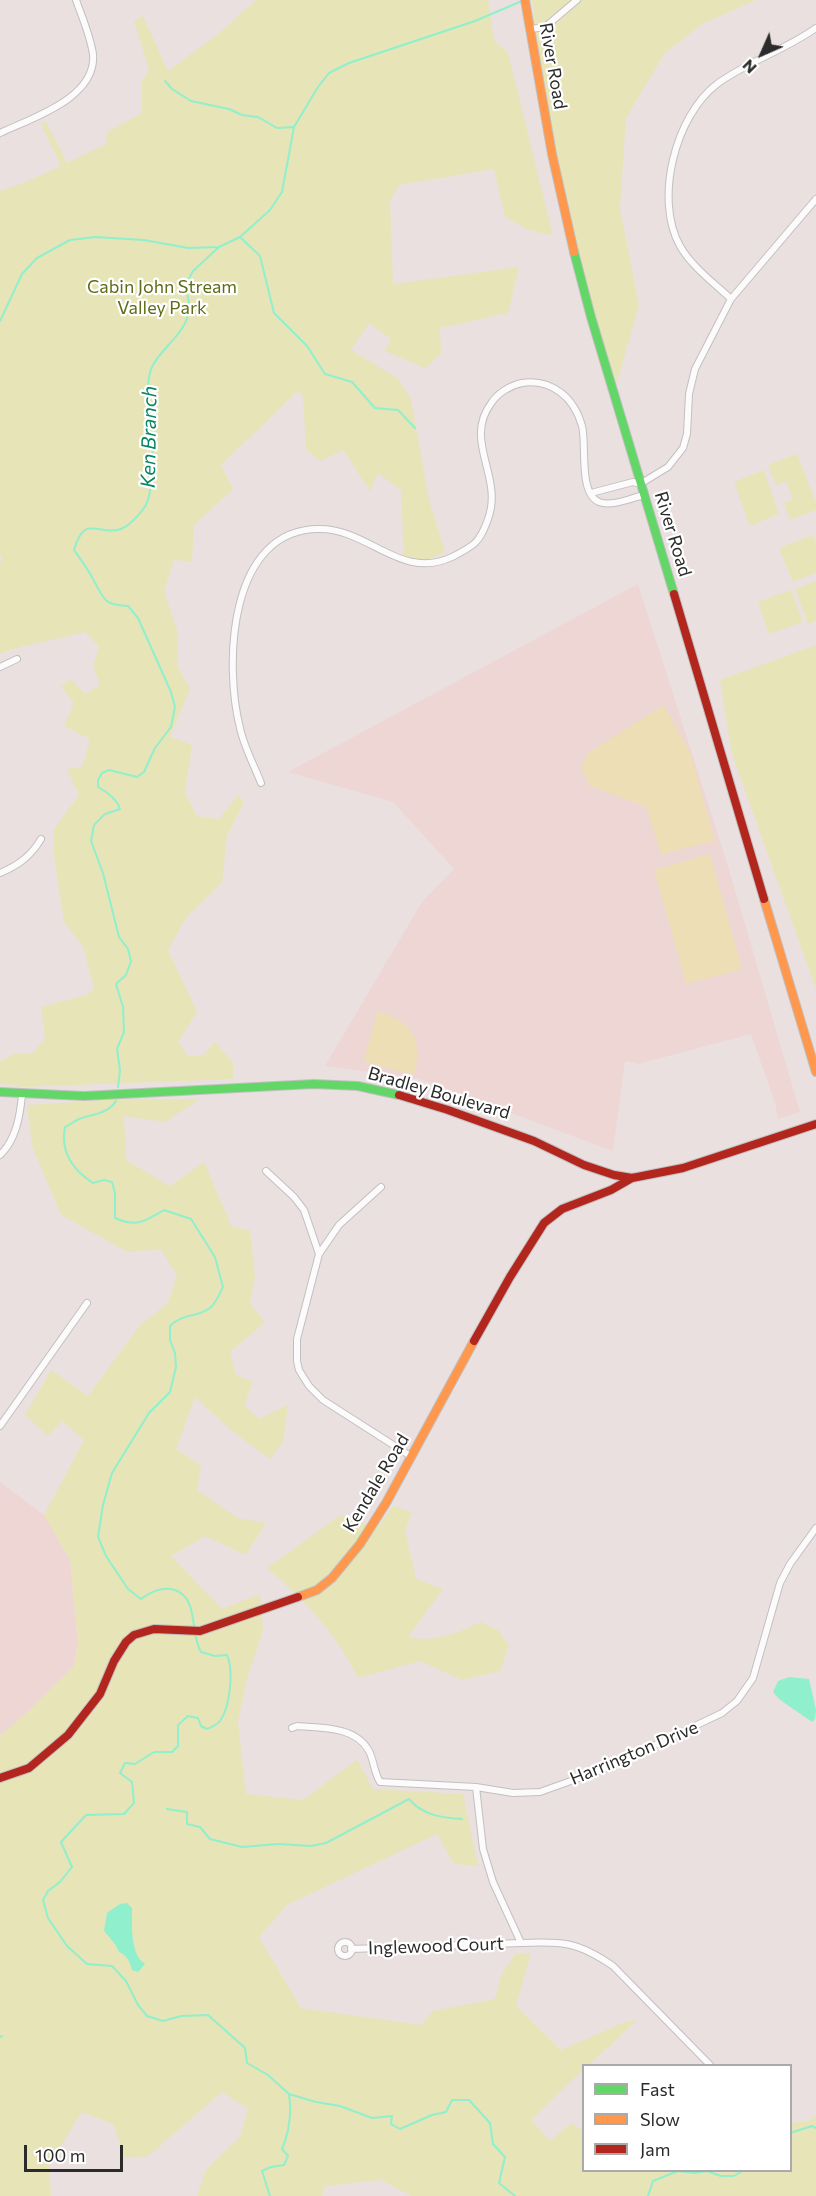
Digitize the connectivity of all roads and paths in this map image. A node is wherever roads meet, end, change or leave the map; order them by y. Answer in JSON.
{"nodes":[{"id":1,"x":76,"y":0,"type":"edge"},
{"id":2,"x":525,"y":0,"type":"edge"},
{"id":3,"x":577,"y":0,"type":"edge"},
{"id":4,"x":816,"y":28,"type":"edge"},
{"id":5,"x":531,"y":29,"type":"junction"},
{"id":6,"x":0,"y":133,"type":"edge"},
{"id":7,"x":816,"y":199,"type":"edge"},
{"id":8,"x":731,"y":299,"type":"junction"},
{"id":9,"x":640,"y":484,"type":"junction"},
{"id":10,"x":591,"y":493,"type":"junction"},
{"id":11,"x":644,"y":495,"type":"junction"},
{"id":12,"x":17,"y":659,"type":"dead end"},
{"id":13,"x":0,"y":667,"type":"edge"},
{"id":14,"x":261,"y":783,"type":"dead end"},
{"id":15,"x":40,"y":838,"type":"dead end"},
{"id":16,"x":0,"y":873,"type":"edge"},
{"id":17,"x":816,"y":1072,"type":"edge"},
{"id":18,"x":0,"y":1092,"type":"edge"},
{"id":19,"x":22,"y":1095,"type":"junction"},
{"id":20,"x":816,"y":1124,"type":"edge"},
{"id":21,"x":0,"y":1155,"type":"edge"},
{"id":22,"x":266,"y":1171,"type":"dead end"},
{"id":23,"x":632,"y":1178,"type":"junction"},
{"id":24,"x":381,"y":1187,"type":"dead end"},
{"id":25,"x":319,"y":1254,"type":"junction"},
{"id":26,"x":87,"y":1303,"type":"dead end"},
{"id":27,"x":0,"y":1426,"type":"edge"},
{"id":28,"x":412,"y":1457,"type":"junction"},
{"id":29,"x":816,"y":1528,"type":"edge"},
{"id":30,"x":292,"y":1728,"type":"dead end"},
{"id":31,"x":0,"y":1778,"type":"edge"},
{"id":32,"x":476,"y":1787,"type":"junction"},
{"id":33,"x":521,"y":1943,"type":"junction"},
{"id":34,"x":351,"y":1949,"type":"dead end"},
{"id":35,"x":709,"y":2064,"type":"edge"}],
"edges":[{"from":1,"to":6,"type":"street"},
{"from":2,"to":5,"type":"main road","name":"River Road"},
{"from":3,"to":5,"type":"street"},
{"from":4,"to":8,"type":"street"},
{"from":5,"to":9,"type":"main road","name":"River Road"},
{"from":7,"to":8,"type":"street"},
{"from":8,"to":9,"type":"street"},
{"from":9,"to":10,"type":"street"},
{"from":9,"to":11,"type":"main road","name":"River Road"},
{"from":10,"to":11,"type":"street"},
{"from":10,"to":14,"type":"street"},
{"from":11,"to":17,"type":"main road","name":"River Road"},
{"from":12,"to":13,"type":"street"},
{"from":15,"to":16,"type":"street"},
{"from":18,"to":19,"type":"main road","name":"Bradley Boulevard"},
{"from":19,"to":21,"type":"street"},
{"from":19,"to":23,"type":"main road","name":"Bradley Boulevard"},
{"from":20,"to":23,"type":"main road","name":"Bradley Boulevard"},
{"from":22,"to":25,"type":"street"},
{"from":23,"to":28,"type":"main road","name":"Kendale Road"},
{"from":24,"to":25,"type":"street"},
{"from":25,"to":28,"type":"street"},
{"from":26,"to":27,"type":"street"},
{"from":28,"to":31,"type":"main road","name":"Kendale Road"},
{"from":29,"to":32,"type":"street","name":"Harrington Drive"},
{"from":30,"to":32,"type":"street","name":"Harrington Drive"},
{"from":32,"to":33,"type":"street"},
{"from":33,"to":34,"type":"street","name":"Inglewood Court"},
{"from":33,"to":35,"type":"street","name":"Inglewood Court"}]}
